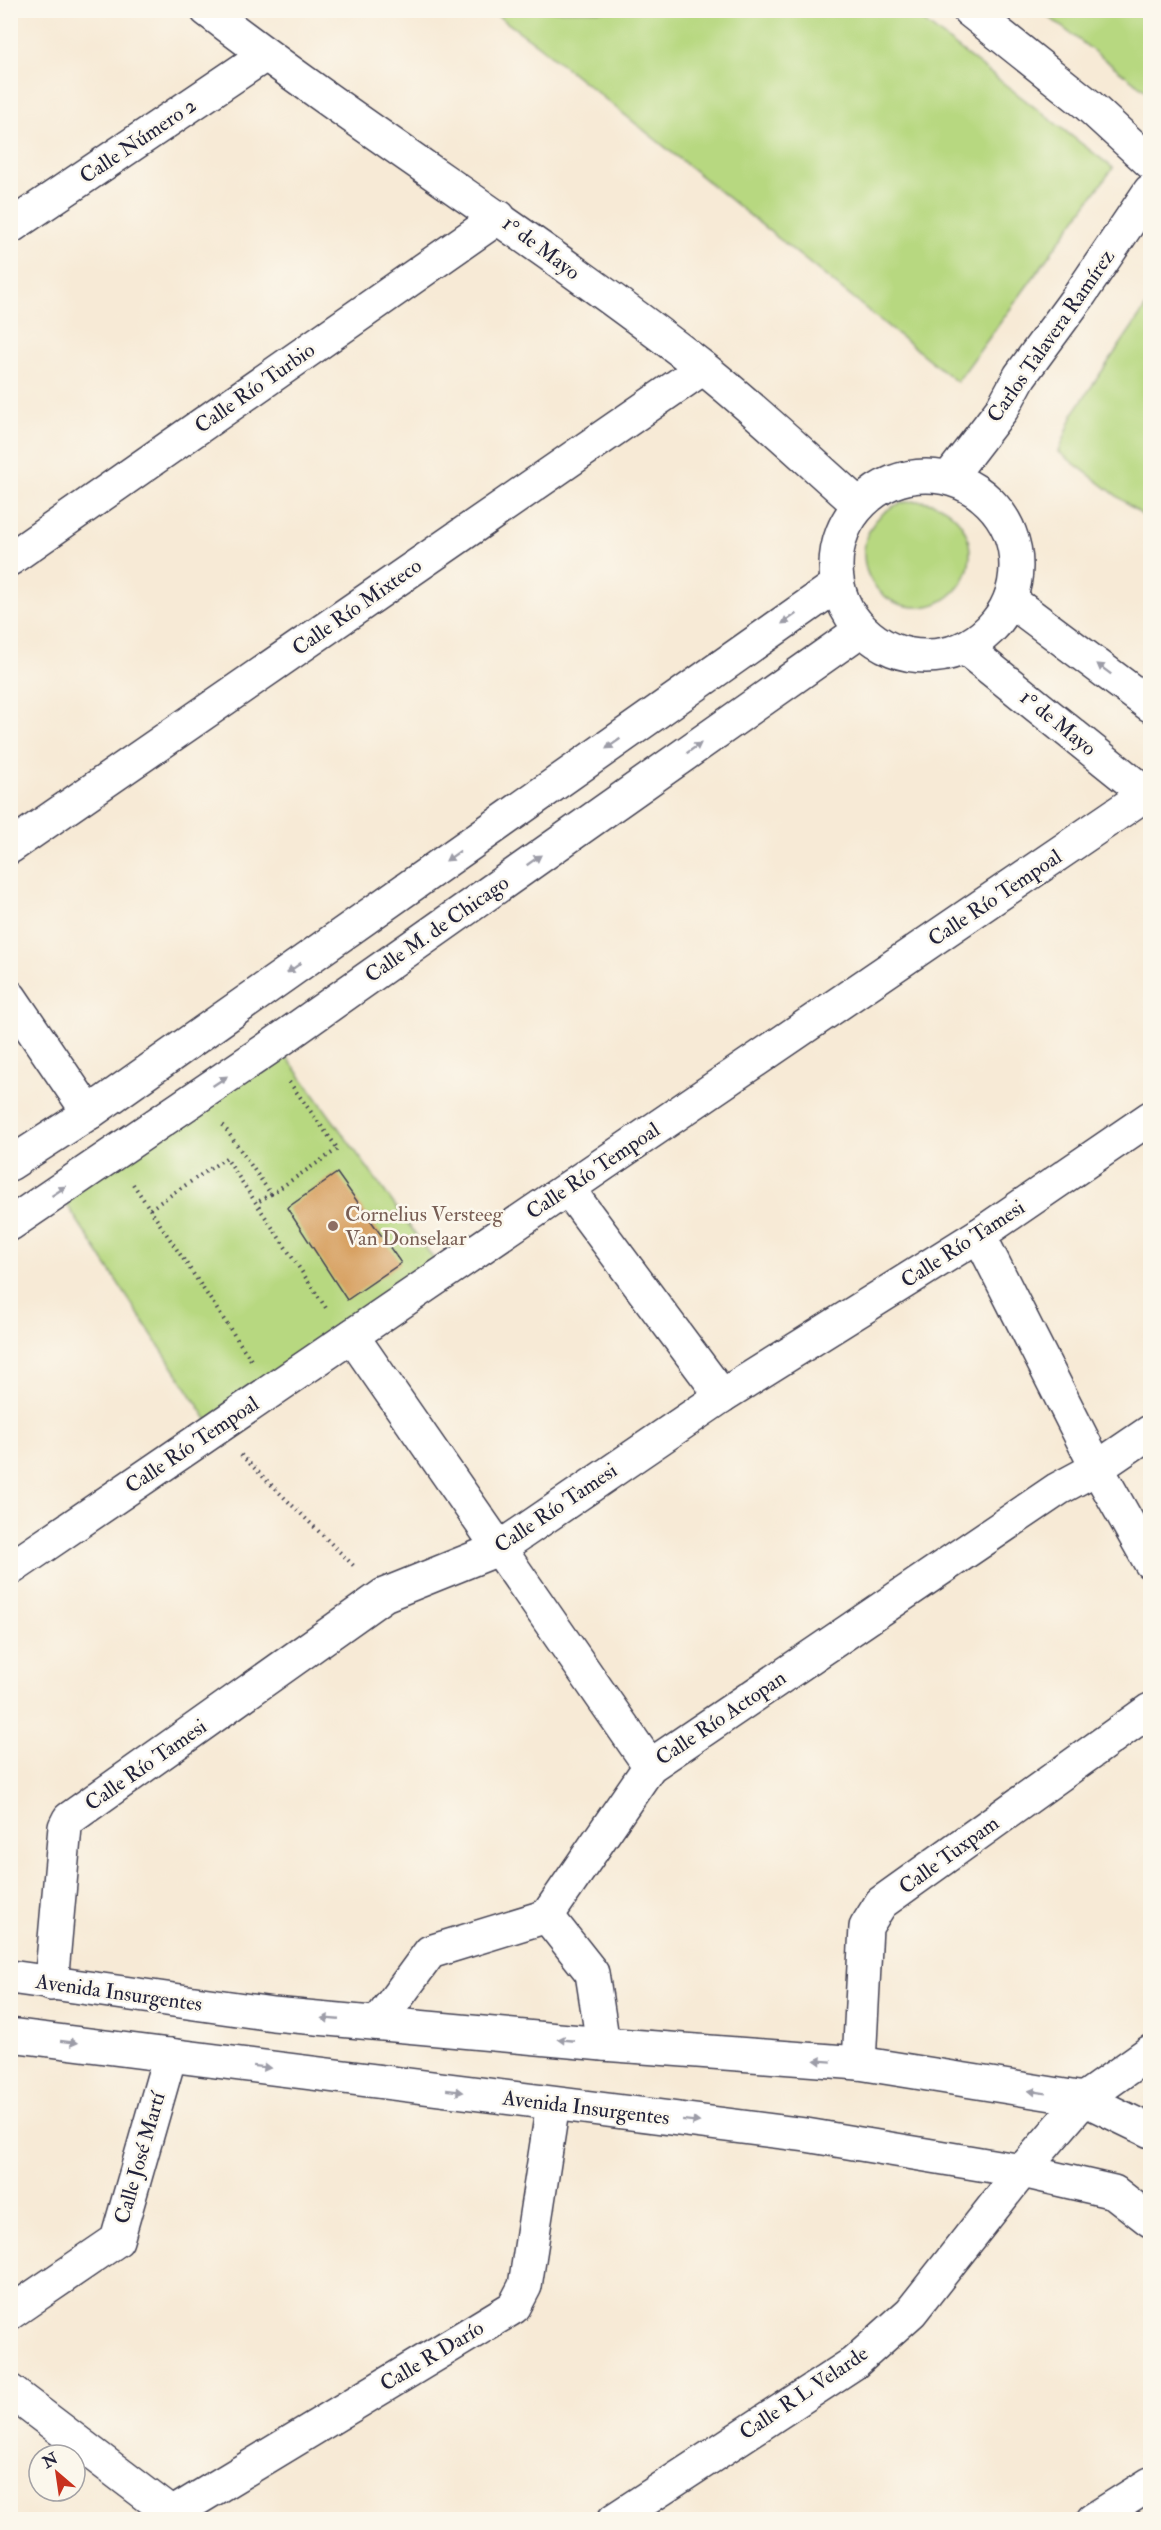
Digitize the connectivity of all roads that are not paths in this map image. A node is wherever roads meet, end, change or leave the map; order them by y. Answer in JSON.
{"nodes":[{"id":1,"x":207,"y":10,"type":"edge"},
{"id":2,"x":969,"y":10,"type":"edge"},
{"id":3,"x":265,"y":55,"type":"junction"},
{"id":4,"x":1149,"y":167,"type":"edge"},
{"id":5,"x":1150,"y":191,"type":"edge"},
{"id":6,"x":499,"y":217,"type":"junction"},
{"id":7,"x":10,"y":227,"type":"edge"},
{"id":8,"x":703,"y":368,"type":"junction"},
{"id":9,"x":949,"y":478,"type":"junction"},
{"id":10,"x":859,"y":505,"type":"junction"},
{"id":11,"x":10,"y":558,"type":"edge"},
{"id":12,"x":837,"y":585,"type":"junction"},
{"id":13,"x":1010,"y":600,"type":"junction"},
{"id":14,"x":861,"y":630,"type":"junction"},
{"id":15,"x":965,"y":648,"type":"junction"},
{"id":16,"x":1150,"y":705,"type":"edge"},
{"id":17,"x":1148,"y":796,"type":"edge"},
{"id":18,"x":10,"y":847,"type":"edge"},
{"id":19,"x":10,"y":997,"type":"edge"},
{"id":20,"x":89,"y":1113,"type":"junction"},
{"id":21,"x":1150,"y":1118,"type":"edge"},
{"id":22,"x":10,"y":1164,"type":"edge"},
{"id":23,"x":568,"y":1189,"type":"junction"},
{"id":24,"x":10,"y":1224,"type":"edge"},
{"id":25,"x":979,"y":1235,"type":"junction"},
{"id":26,"x":352,"y":1336,"type":"junction"},
{"id":27,"x":722,"y":1396,"type":"junction"},
{"id":28,"x":1150,"y":1432,"type":"edge"},
{"id":29,"x":1097,"y":1468,"type":"junction"},
{"id":30,"x":498,"y":1549,"type":"junction"},
{"id":31,"x":1150,"y":1562,"type":"edge"},
{"id":32,"x":10,"y":1569,"type":"edge"},
{"id":33,"x":1150,"y":1710,"type":"edge"},
{"id":34,"x":650,"y":1766,"type":"junction"},
{"id":35,"x":547,"y":1916,"type":"junction"},
{"id":36,"x":10,"y":1977,"type":"edge"},
{"id":37,"x":51,"y":1984,"type":"junction"},
{"id":38,"x":378,"y":2023,"type":"junction"},
{"id":39,"x":10,"y":2035,"type":"edge"},
{"id":40,"x":603,"y":2044,"type":"junction"},
{"id":41,"x":1150,"y":2052,"type":"edge"},
{"id":42,"x":170,"y":2055,"type":"junction"},
{"id":43,"x":859,"y":2063,"type":"junction"},
{"id":44,"x":1084,"y":2099,"type":"junction"},
{"id":45,"x":553,"y":2104,"type":"junction"},
{"id":46,"x":1150,"y":2131,"type":"edge"},
{"id":47,"x":1022,"y":2171,"type":"junction"},
{"id":48,"x":1150,"y":2220,"type":"edge"},
{"id":49,"x":10,"y":2313,"type":"edge"},
{"id":50,"x":10,"y":2391,"type":"edge"},
{"id":51,"x":1150,"y":2484,"type":"edge"},
{"id":52,"x":176,"y":2517,"type":"edge"},
{"id":53,"x":614,"y":2520,"type":"edge"},
{"id":54,"x":1093,"y":2520,"type":"edge"}],
"edges":[{"from":1,"to":3,"type":"street","name":"1° de Mayo"},
{"from":2,"to":4,"type":"street"},
{"from":3,"to":6,"type":"street","name":"1° de Mayo"},
{"from":3,"to":7,"type":"street","name":"Calle Número 2"},
{"from":5,"to":9,"type":"street","name":"Carlos Talavera Ramírez"},
{"from":6,"to":8,"type":"street","name":"1° de Mayo"},
{"from":6,"to":11,"type":"street","name":"Calle Río Turbio"},
{"from":8,"to":10,"type":"street","name":"1° de Mayo"},
{"from":8,"to":18,"type":"street","name":"Calle Río Mixteco"},
{"from":9,"to":10,"type":"street"},
{"from":9,"to":13,"type":"street"},
{"from":10,"to":12,"type":"street"},
{"from":12,"to":14,"type":"street"},
{"from":12,"to":20,"type":"street","one_way":true},
{"from":13,"to":15,"type":"street"},
{"from":16,"to":13,"type":"street","one_way":true},
{"from":14,"to":15,"type":"street"},
{"from":24,"to":14,"type":"street","name":"Calle M. de Chicago","one_way":true},
{"from":15,"to":17,"type":"street","name":"1° de Mayo"},
{"from":17,"to":23,"type":"street","name":"Calle Río Tempoal"},
{"from":19,"to":20,"type":"street"},
{"from":20,"to":22,"type":"street"},
{"from":21,"to":25,"type":"street","name":"Calle Río Tamesi"},
{"from":23,"to":26,"type":"street","name":"Calle Río Tempoal"},
{"from":23,"to":27,"type":"street"},
{"from":25,"to":27,"type":"street","name":"Calle Río Tamesi"},
{"from":25,"to":29,"type":"street"},
{"from":26,"to":30,"type":"street"},
{"from":26,"to":32,"type":"street","name":"Calle Río Tempoal"},
{"from":27,"to":30,"type":"street","name":"Calle Río Tamesi"},
{"from":28,"to":29,"type":"street"},
{"from":29,"to":31,"type":"street"},
{"from":29,"to":34,"type":"street","name":"Calle Río Actopan"},
{"from":30,"to":34,"type":"street"},
{"from":30,"to":37,"type":"street","name":"Calle Río Tamesi"},
{"from":33,"to":43,"type":"street","name":"Calle Tuxpam"},
{"from":34,"to":35,"type":"street","name":"Calle Río Actopan"},
{"from":35,"to":38,"type":"street"},
{"from":35,"to":40,"type":"street"},
{"from":36,"to":37,"type":"street","name":"Avenida Insurgentes"},
{"from":38,"to":37,"type":"street","name":"Avenida Insurgentes","one_way":true},
{"from":40,"to":38,"type":"street","name":"Avenida Insurgentes","one_way":true},
{"from":39,"to":42,"type":"street","name":"Avenida Insurgentes","one_way":true},
{"from":43,"to":40,"type":"street","name":"Avenida Insurgentes","one_way":true},
{"from":41,"to":44,"type":"street","name":"Calle R L Velarde"},
{"from":42,"to":45,"type":"street","name":"Avenida Insurgentes","one_way":true},
{"from":42,"to":49,"type":"street","name":"Calle José Martí"},
{"from":44,"to":43,"type":"street","name":"Avenida Insurgentes","one_way":true},
{"from":44,"to":46,"type":"street","name":"Avenida Insurgentes"},
{"from":44,"to":47,"type":"street","name":"Calle R L Velarde"},
{"from":45,"to":47,"type":"street","name":"Avenida Insurgentes","one_way":true},
{"from":45,"to":52,"type":"street","name":"Calle R Darío"},
{"from":47,"to":48,"type":"street","name":"Avenida Insurgentes"},
{"from":47,"to":53,"type":"street","name":"Calle R L Velarde"},
{"from":50,"to":52,"type":"street"},
{"from":51,"to":54,"type":"street"}]}
